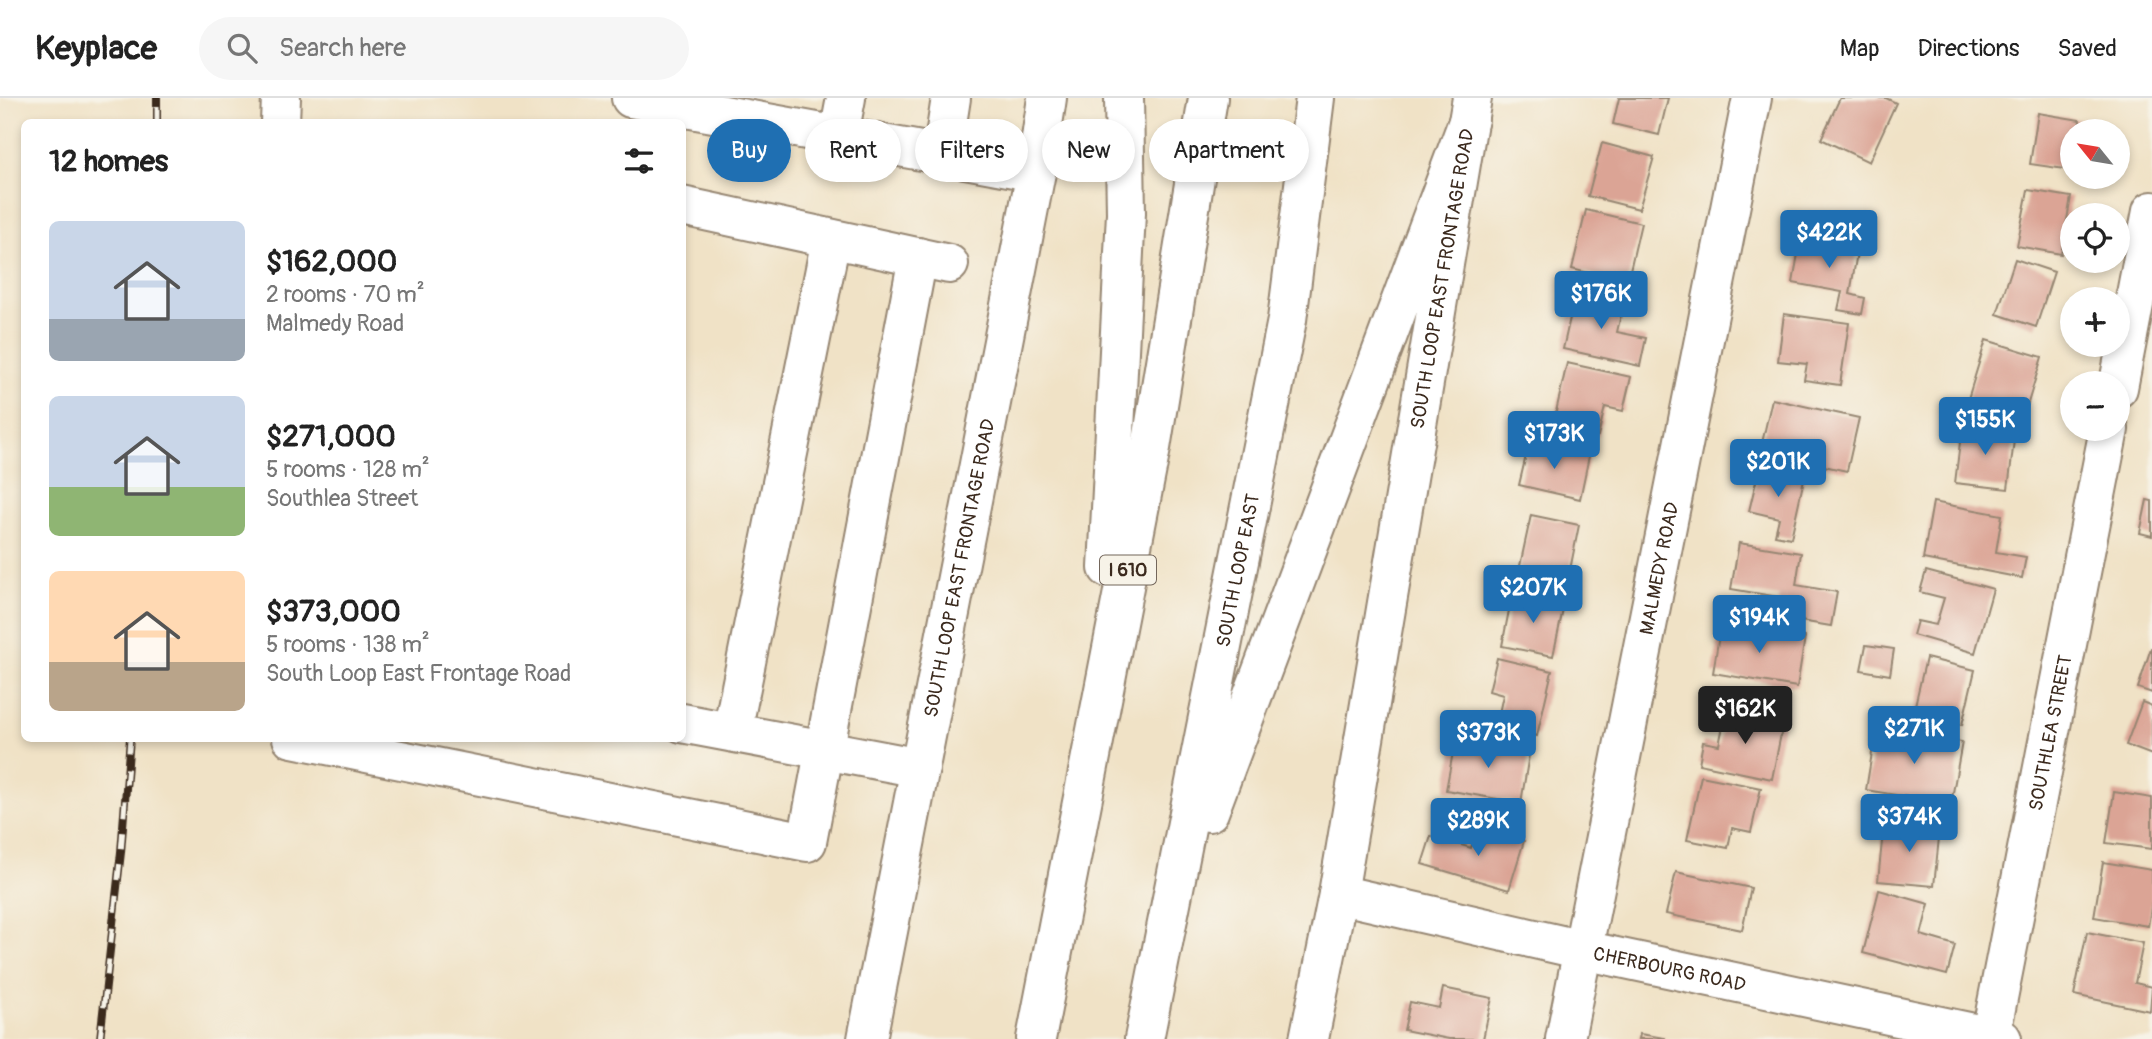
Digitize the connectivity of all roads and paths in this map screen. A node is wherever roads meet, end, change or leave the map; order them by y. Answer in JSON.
{"nodes":[{"id":1,"x":631,"y":98,"type":"edge"},
{"id":2,"x":951,"y":98,"type":"edge"},
{"id":3,"x":1047,"y":98,"type":"edge"},
{"id":4,"x":1124,"y":98,"type":"edge"},
{"id":5,"x":1208,"y":98,"type":"edge"},
{"id":6,"x":1315,"y":98,"type":"edge"},
{"id":7,"x":1752,"y":98,"type":"edge"},
{"id":8,"x":1470,"y":109,"type":"edge"},
{"id":9,"x":756,"y":110,"type":"edge"},
{"id":10,"x":843,"y":116,"type":"edge"},
{"id":11,"x":948,"y":119,"type":"edge"},
{"id":12,"x":915,"y":145,"type":"edge"},
{"id":13,"x":1028,"y":171,"type":"edge"},
{"id":14,"x":1036,"y":172,"type":"junction"},
{"id":15,"x":686,"y":207,"type":"edge"},
{"id":16,"x":2152,"y":211,"type":"edge"},
{"id":17,"x":831,"y":239,"type":"junction"},
{"id":18,"x":2121,"y":371,"type":"edge"},
{"id":19,"x":2107,"y":441,"type":"edge"},
{"id":20,"x":1100,"y":720,"type":"junction"},
{"id":21,"x":686,"y":724,"type":"edge"},
{"id":22,"x":732,"y":732,"type":"junction"},
{"id":23,"x":312,"y":742,"type":"edge"},
{"id":24,"x":827,"y":750,"type":"junction"},
{"id":25,"x":920,"y":768,"type":"junction"},
{"id":26,"x":1338,"y":894,"type":"junction"},
{"id":27,"x":1169,"y":919,"type":"junction"},
{"id":28,"x":1583,"y":950,"type":"junction"},
{"id":29,"x":1994,"y":1038,"type":"edge"},
{"id":30,"x":867,"y":1039,"type":"edge"},
{"id":31,"x":1036,"y":1039,"type":"edge"},
{"id":32,"x":1144,"y":1039,"type":"edge"},
{"id":33,"x":1309,"y":1039,"type":"edge"},
{"id":34,"x":1565,"y":1039,"type":"edge"}],
"edges":[{"from":1,"to":9,"type":"main road"},
{"from":2,"to":11,"type":"main road"},
{"from":3,"to":14,"type":"main road","name":"SOUTH LOOP EAST FRONTAGE ROAD"},
{"from":4,"to":20,"type":"main road"},
{"from":5,"to":20,"type":"main road","number":"I 610"},
{"from":6,"to":27,"type":"main road","name":"SOUTH LOOP EAST"},
{"from":7,"to":28,"type":"main road","name":"MALMEDY ROAD"},
{"from":8,"to":26,"type":"main road","name":"SOUTH LOOP EAST FRONTAGE ROAD"},
{"from":8,"to":27,"type":"main road"},
{"from":9,"to":10,"type":"main road"},
{"from":10,"to":12,"type":"main road"},
{"from":13,"to":14,"type":"main road"},
{"from":14,"to":25,"type":"main road","name":"SOUTH LOOP EAST FRONTAGE ROAD"},
{"from":15,"to":17,"type":"main road"},
{"from":16,"to":18,"type":"main road"},
{"from":17,"to":22,"type":"main road"},
{"from":17,"to":24,"type":"main road"},
{"from":19,"to":29,"type":"main road","name":"SOUTHLEA STREET"},
{"from":20,"to":31,"type":"main road","number":"I 610"},
{"from":21,"to":22,"type":"main road"},
{"from":22,"to":24,"type":"main road"},
{"from":23,"to":24,"type":"main road"},
{"from":24,"to":25,"type":"main road"},
{"from":25,"to":30,"type":"main road","name":"SOUTH LOOP EAST FRONTAGE ROAD"},
{"from":26,"to":28,"type":"main road","name":"CHERBOURG ROAD"},
{"from":26,"to":33,"type":"main road","name":"SOUTH LOOP EAST FRONTAGE ROAD"},
{"from":27,"to":32,"type":"main road","name":"SOUTH LOOP EAST"},
{"from":28,"to":29,"type":"main road","name":"CHERBOURG ROAD"},
{"from":28,"to":34,"type":"main road","name":"MALMEDY ROAD"}]}
